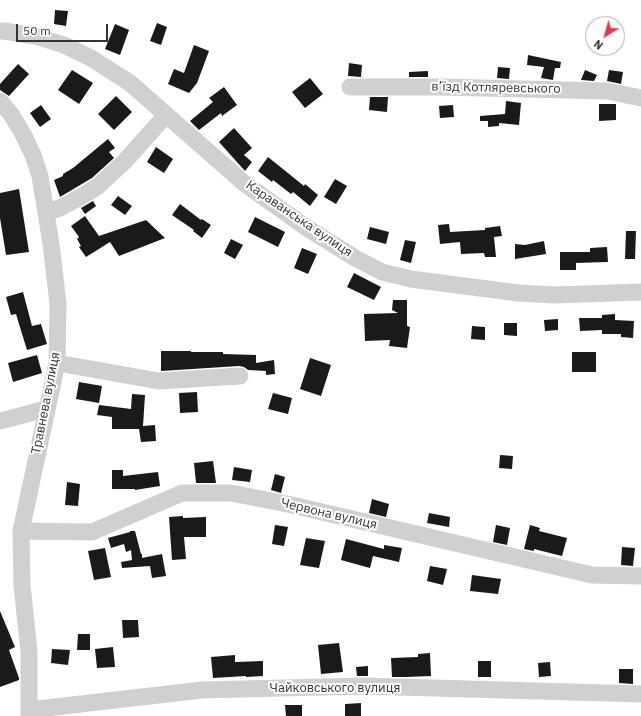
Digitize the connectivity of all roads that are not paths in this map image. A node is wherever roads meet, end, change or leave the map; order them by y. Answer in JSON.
{"nodes":[{"id":1,"x":0,"y":31,"type":"edge"},
{"id":2,"x":350,"y":88,"type":"dead end"},
{"id":3,"x":641,"y":98,"type":"edge"},
{"id":4,"x":0,"y":101,"type":"edge"},
{"id":5,"x":166,"y":115,"type":"junction"},
{"id":6,"x":46,"y":212,"type":"junction"},
{"id":7,"x":641,"y":292,"type":"edge"},
{"id":8,"x":57,"y":363,"type":"junction"},
{"id":9,"x":240,"y":376,"type":"dead end"},
{"id":10,"x":46,"y":409,"type":"junction"},
{"id":11,"x":0,"y":421,"type":"edge"},
{"id":12,"x":21,"y":531,"type":"junction"},
{"id":13,"x":641,"y":576,"type":"edge"},
{"id":14,"x":641,"y":694,"type":"edge"},
{"id":15,"x":29,"y":713,"type":"edge"}],
"edges":[{"from":1,"to":5,"type":"street","name":"Караванська вулиця"},
{"from":2,"to":3,"type":"street","name":"в’їзд Котляревського"},
{"from":4,"to":6,"type":"street","name":"Травнева вулиця"},
{"from":5,"to":6,"type":"street"},
{"from":5,"to":7,"type":"street","name":"Караванська вулиця"},
{"from":6,"to":8,"type":"street","name":"Травнева вулиця"},
{"from":8,"to":9,"type":"street"},
{"from":8,"to":10,"type":"street","name":"Травнева вулиця"},
{"from":10,"to":11,"type":"street"},
{"from":10,"to":12,"type":"street","name":"Травнева вулиця"},
{"from":12,"to":13,"type":"street","name":"Червона вулиця"},
{"from":12,"to":15,"type":"street","name":"Травнева вулиця"},
{"from":14,"to":15,"type":"street","name":"Чайковського вулиця"}]}
